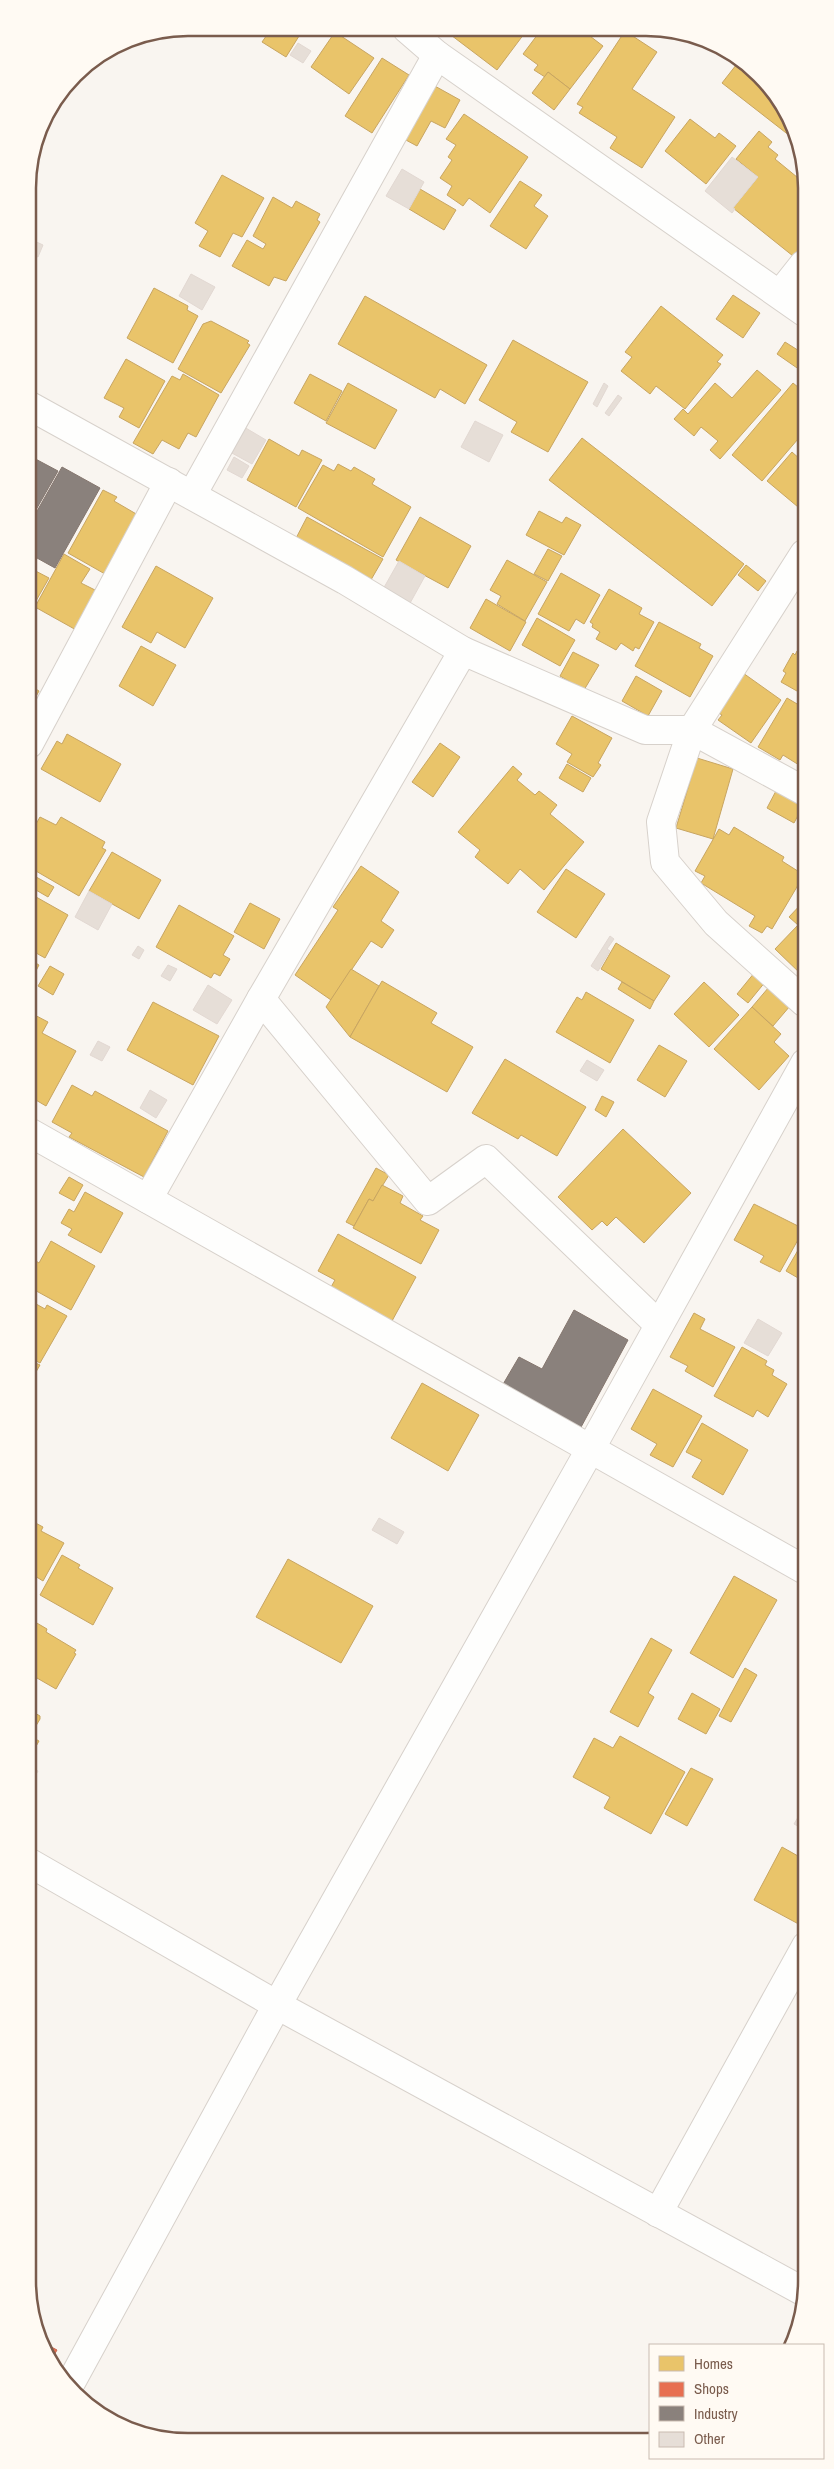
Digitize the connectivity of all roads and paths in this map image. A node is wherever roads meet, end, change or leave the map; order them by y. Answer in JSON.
{"nodes":[{"id":1,"x":418,"y":36,"type":"edge"},
{"id":2,"x":437,"y":55,"type":"junction"},
{"id":3,"x":798,"y":272,"type":"edge"},
{"id":4,"x":780,"y":294,"type":"junction"},
{"id":5,"x":798,"y":307,"type":"edge"},
{"id":6,"x":37,"y":410,"type":"edge"},
{"id":7,"x":169,"y":482,"type":"junction"},
{"id":8,"x":192,"y":495,"type":"junction"},
{"id":9,"x":798,"y":564,"type":"edge"},
{"id":10,"x":463,"y":651,"type":"junction"},
{"id":11,"x":37,"y":730,"type":"edge"},
{"id":12,"x":692,"y":730,"type":"junction"},
{"id":13,"x":798,"y":788,"type":"edge"},
{"id":14,"x":798,"y":996,"type":"edge"},
{"id":15,"x":261,"y":999,"type":"junction"},
{"id":16,"x":798,"y":1075,"type":"edge"},
{"id":17,"x":37,"y":1136,"type":"edge"},
{"id":18,"x":148,"y":1199,"type":"junction"},
{"id":19,"x":659,"y":1325,"type":"junction"},
{"id":20,"x":591,"y":1448,"type":"junction"},
{"id":21,"x":797,"y":1559,"type":"edge"},
{"id":22,"x":36,"y":1867,"type":"edge"},
{"id":23,"x":797,"y":1962,"type":"edge"},
{"id":24,"x":276,"y":2005,"type":"junction"},
{"id":25,"x":658,"y":2212,"type":"junction"},
{"id":26,"x":797,"y":2288,"type":"edge"},
{"id":27,"x":72,"y":2378,"type":"edge"}],
"edges":[{"from":1,"to":2,"type":"street"},
{"from":2,"to":4,"type":"street"},
{"from":2,"to":8,"type":"street"},
{"from":3,"to":4,"type":"street"},
{"from":4,"to":5,"type":"street"},
{"from":6,"to":7,"type":"street"},
{"from":7,"to":8,"type":"street"},
{"from":7,"to":11,"type":"street"},
{"from":8,"to":10,"type":"street"},
{"from":9,"to":12,"type":"street"},
{"from":10,"to":12,"type":"street"},
{"from":10,"to":15,"type":"street"},
{"from":12,"to":13,"type":"street"},
{"from":12,"to":14,"type":"street"},
{"from":15,"to":18,"type":"street"},
{"from":15,"to":19,"type":"street"},
{"from":16,"to":19,"type":"street"},
{"from":17,"to":18,"type":"street"},
{"from":18,"to":20,"type":"street"},
{"from":19,"to":20,"type":"street"},
{"from":20,"to":21,"type":"street"},
{"from":20,"to":24,"type":"street"},
{"from":22,"to":24,"type":"street"},
{"from":23,"to":25,"type":"street"},
{"from":24,"to":25,"type":"street"},
{"from":24,"to":27,"type":"street"},
{"from":25,"to":26,"type":"street"}]}
